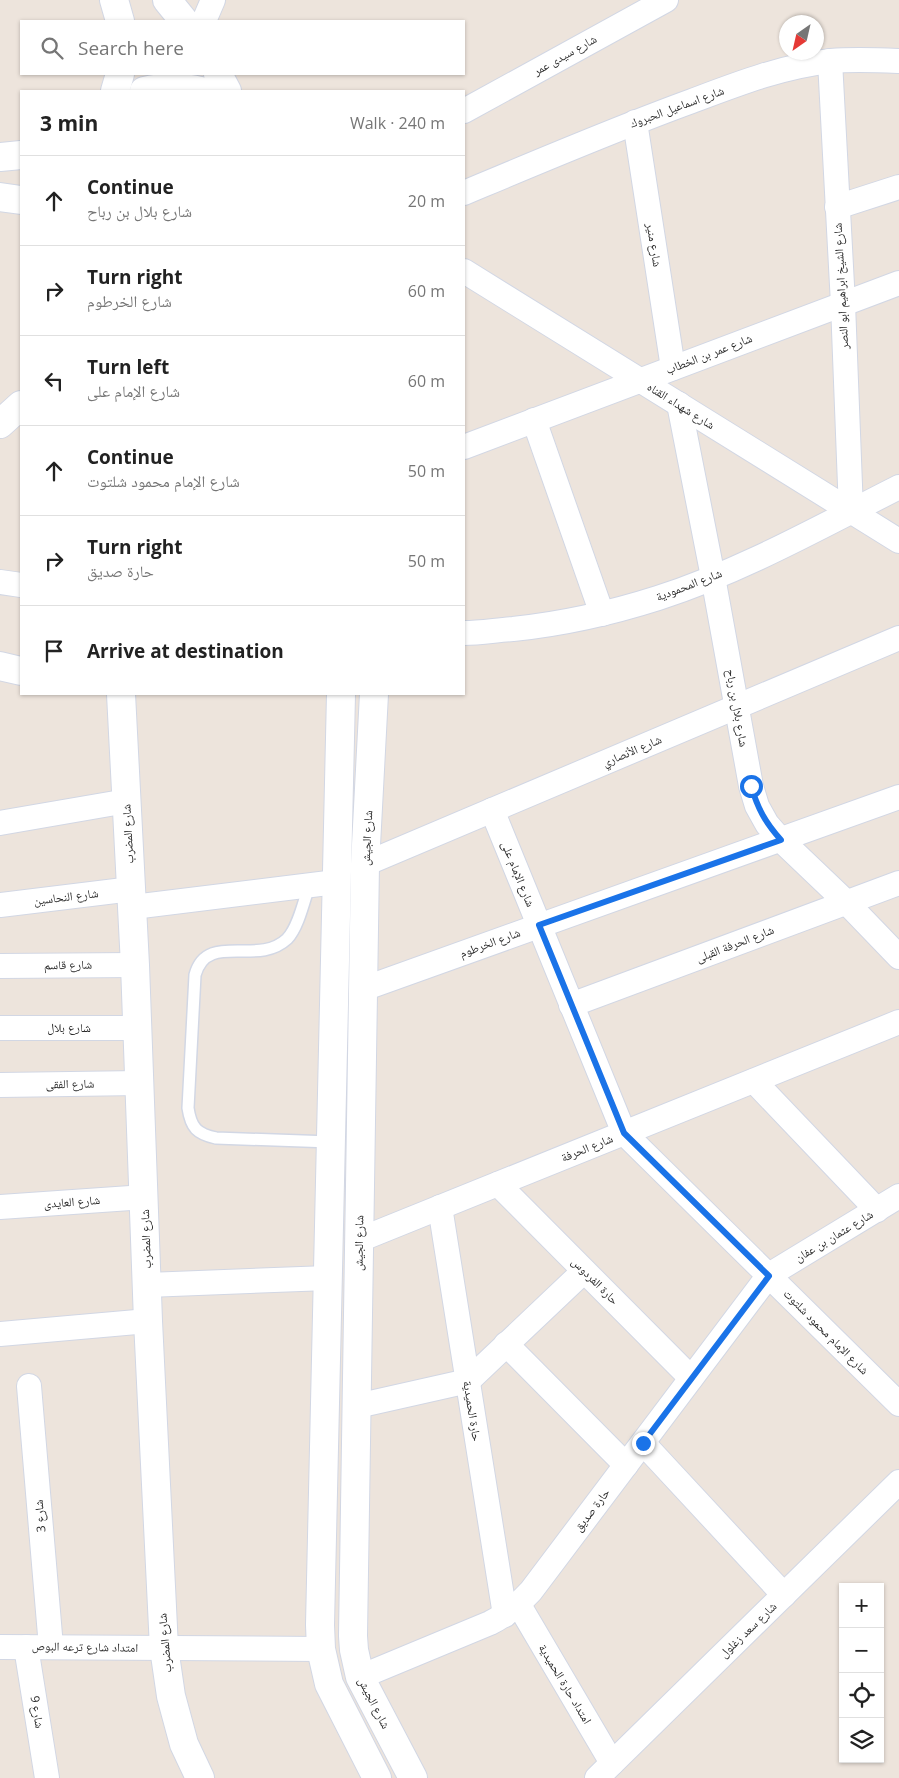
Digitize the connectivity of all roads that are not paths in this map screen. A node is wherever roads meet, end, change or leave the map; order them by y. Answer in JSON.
{"nodes":[{"id":1,"x":114,"y":0,"type":"edge"},
{"id":2,"x":166,"y":0,"type":"edge"},
{"id":3,"x":213,"y":0,"type":"edge"},
{"id":4,"x":666,"y":0,"type":"edge"},
{"id":5,"x":120,"y":20,"type":"edge"},
{"id":6,"x":183,"y":20,"type":"edge"},
{"id":7,"x":204,"y":20,"type":"edge"},
{"id":8,"x":899,"y":61,"type":"edge"},
{"id":9,"x":830,"y":62,"type":"junction"},
{"id":10,"x":120,"y":75,"type":"edge"},
{"id":11,"x":219,"y":75,"type":"edge"},
{"id":12,"x":115,"y":90,"type":"edge"},
{"id":13,"x":148,"y":90,"type":"edge"},
{"id":14,"x":196,"y":90,"type":"edge"},
{"id":15,"x":226,"y":90,"type":"edge"},
{"id":16,"x":465,"y":110,"type":"edge"},
{"id":17,"x":635,"y":122,"type":"junction"},
{"id":18,"x":20,"y":155,"type":"edge"},
{"id":19,"x":0,"y":157,"type":"edge"},
{"id":20,"x":899,"y":187,"type":"edge"},
{"id":21,"x":465,"y":193,"type":"edge"},
{"id":22,"x":0,"y":198,"type":"edge"},
{"id":23,"x":20,"y":200,"type":"edge"},
{"id":24,"x":837,"y":207,"type":"junction"},
{"id":25,"x":465,"y":272,"type":"edge"},
{"id":26,"x":899,"y":283,"type":"edge"},
{"id":27,"x":843,"y":304,"type":"junction"},
{"id":28,"x":673,"y":368,"type":"junction"},
{"id":29,"x":640,"y":380,"type":"junction"},
{"id":30,"x":679,"y":404,"type":"junction"},
{"id":31,"x":20,"y":405,"type":"edge"},
{"id":32,"x":534,"y":420,"type":"junction"},
{"id":33,"x":0,"y":424,"type":"edge"},
{"id":34,"x":465,"y":447,"type":"edge"},
{"id":35,"x":899,"y":487,"type":"edge"},
{"id":36,"x":851,"y":511,"type":"junction"},
{"id":37,"x":899,"y":541,"type":"edge"},
{"id":38,"x":714,"y":577,"type":"junction"},
{"id":39,"x":0,"y":582,"type":"edge"},
{"id":40,"x":20,"y":585,"type":"edge"},
{"id":41,"x":602,"y":614,"type":"junction"},
{"id":42,"x":465,"y":633,"type":"edge"},
{"id":43,"x":899,"y":638,"type":"edge"},
{"id":44,"x":0,"y":666,"type":"edge"},
{"id":45,"x":20,"y":671,"type":"edge"},
{"id":46,"x":119,"y":695,"type":"edge"},
{"id":47,"x":341,"y":695,"type":"edge"},
{"id":48,"x":374,"y":695,"type":"edge"},
{"id":49,"x":738,"y":706,"type":"junction"},
{"id":50,"x":899,"y":797,"type":"edge"},
{"id":51,"x":126,"y":801,"type":"junction"},
{"id":52,"x":492,"y":810,"type":"junction"},
{"id":53,"x":0,"y":823,"type":"edge"},
{"id":54,"x":781,"y":840,"type":"junction"},
{"id":55,"x":365,"y":864,"type":"junction"},
{"id":56,"x":336,"y":882,"type":"junction"},
{"id":57,"x":899,"y":883,"type":"edge"},
{"id":58,"x":310,"y":886,"type":"junction"},
{"id":59,"x":132,"y":898,"type":"junction"},
{"id":60,"x":846,"y":902,"type":"junction"},
{"id":61,"x":0,"y":905,"type":"edge"},
{"id":62,"x":539,"y":925,"type":"junction"},
{"id":63,"x":899,"y":957,"type":"edge"},
{"id":64,"x":135,"y":965,"type":"junction"},
{"id":65,"x":0,"y":966,"type":"edge"},
{"id":66,"x":363,"y":989,"type":"junction"},
{"id":67,"x":571,"y":1005,"type":"junction"},
{"id":68,"x":899,"y":1022,"type":"edge"},
{"id":69,"x":0,"y":1028,"type":"edge"},
{"id":70,"x":138,"y":1028,"type":"junction"},
{"id":71,"x":754,"y":1081,"type":"junction"},
{"id":72,"x":140,"y":1083,"type":"junction"},
{"id":73,"x":0,"y":1085,"type":"edge"},
{"id":74,"x":624,"y":1133,"type":"junction"},
{"id":75,"x":331,"y":1142,"type":"junction"},
{"id":76,"x":498,"y":1184,"type":"junction"},
{"id":77,"x":899,"y":1196,"type":"edge"},
{"id":78,"x":144,"y":1197,"type":"junction"},
{"id":79,"x":440,"y":1207,"type":"junction"},
{"id":80,"x":0,"y":1208,"type":"edge"},
{"id":81,"x":877,"y":1210,"type":"junction"},
{"id":82,"x":359,"y":1240,"type":"junction"},
{"id":83,"x":584,"y":1271,"type":"junction"},
{"id":84,"x":769,"y":1276,"type":"junction"},
{"id":85,"x":328,"y":1278,"type":"junction"},
{"id":86,"x":147,"y":1285,"type":"junction"},
{"id":87,"x":148,"y":1321,"type":"junction"},
{"id":88,"x":0,"y":1334,"type":"edge"},
{"id":89,"x":506,"y":1344,"type":"junction"},
{"id":90,"x":692,"y":1378,"type":"junction"},
{"id":91,"x":468,"y":1381,"type":"junction"},
{"id":92,"x":29,"y":1386,"type":"dead end"},
{"id":93,"x":899,"y":1404,"type":"edge"},
{"id":94,"x":357,"y":1406,"type":"junction"},
{"id":95,"x":643,"y":1443,"type":"junction"},
{"id":96,"x":626,"y":1465,"type":"junction"},
{"id":97,"x":899,"y":1482,"type":"edge"},
{"id":98,"x":784,"y":1595,"type":"junction"},
{"id":99,"x":512,"y":1610,"type":"junction"},
{"id":100,"x":26,"y":1646,"type":"junction"},
{"id":101,"x":0,"y":1647,"type":"edge"},
{"id":102,"x":51,"y":1647,"type":"junction"},
{"id":103,"x":164,"y":1648,"type":"junction"},
{"id":104,"x":321,"y":1649,"type":"junction"},
{"id":105,"x":360,"y":1677,"type":"junction"},
{"id":106,"x":604,"y":1770,"type":"edge"},
{"id":107,"x":47,"y":1778,"type":"edge"},
{"id":108,"x":200,"y":1778,"type":"edge"},
{"id":109,"x":377,"y":1778,"type":"edge"},
{"id":110,"x":413,"y":1778,"type":"edge"}],
"edges":[{"from":1,"to":5,"type":"main road"},
{"from":2,"to":6,"type":"main road"},
{"from":3,"to":7,"type":"street"},
{"from":4,"to":16,"type":"street","name":"شارع سيدى عمر"},
{"from":8,"to":9,"type":"street","name":"شارع اسماعيل الحبروك"},
{"from":9,"to":17,"type":"street","name":"شارع اسماعيل الحبروك"},
{"from":9,"to":24,"type":"street","name":"شارع الشيخ ابراهيم ابو النصر"},
{"from":10,"to":12,"type":"main road"},
{"from":11,"to":15,"type":"main road"},
{"from":13,"to":14,"type":"main road"},
{"from":17,"to":21,"type":"street","name":"شارع اسماعيل الحبروك"},
{"from":17,"to":28,"type":"street","name":"شارع منير"},
{"from":18,"to":19,"type":"main road"},
{"from":20,"to":24,"type":"street"},
{"from":22,"to":23,"type":"main road"},
{"from":24,"to":27,"type":"street","name":"شارع الشيخ ابراهيم ابو النصر"},
{"from":25,"to":29,"type":"street","name":"شارع شهداء القناه"},
{"from":26,"to":27,"type":"street","name":"شارع عمر بن الخطاب"},
{"from":27,"to":28,"type":"street","name":"شارع عمر بن الخطاب"},
{"from":27,"to":36,"type":"street","name":"شارع الشيخ ابراهيم ابو النصر"},
{"from":28,"to":29,"type":"street","name":"شارع عمر بن الخطاب"},
{"from":29,"to":30,"type":"street","name":"شارع شهداء القناه"},
{"from":29,"to":32,"type":"street","name":"شارع عمر بن الخطاب"},
{"from":30,"to":36,"type":"street","name":"شارع شهداء القناه"},
{"from":30,"to":38,"type":"street","name":"شارع بلال بن رباح"},
{"from":31,"to":33,"type":"main road"},
{"from":32,"to":34,"type":"street","name":"شارع عمر بن الخطاب"},
{"from":32,"to":41,"type":"street"},
{"from":35,"to":36,"type":"street","name":"شارع المحمودية"},
{"from":36,"to":37,"type":"street","name":"شارع شهداء القناه"},
{"from":36,"to":38,"type":"street","name":"شارع المحمودية"},
{"from":38,"to":41,"type":"street","name":"شارع المحمودية"},
{"from":38,"to":49,"type":"street","name":"شارع بلال بن رباح"},
{"from":39,"to":40,"type":"street"},
{"from":41,"to":42,"type":"street","name":"شارع المحمودية"},
{"from":43,"to":49,"type":"street","name":"شارع الأنصاري"},
{"from":44,"to":45,"type":"main road"},
{"from":46,"to":51,"type":"main road","name":"شارع المضرب"},
{"from":47,"to":56,"type":"main road"},
{"from":48,"to":55,"type":"main road","name":"شارع الجيش"},
{"from":49,"to":52,"type":"street","name":"شارع الأنصاري"},
{"from":49,"to":54,"type":"street","name":"شارع بلال بن رباح"},
{"from":50,"to":54,"type":"street","name":"شارع الخرطوم"},
{"from":51,"to":53,"type":"street"},
{"from":51,"to":59,"type":"main road","name":"شارع المضرب"},
{"from":52,"to":55,"type":"street","name":"شارع الأنصاري"},
{"from":52,"to":62,"type":"street","name":"شارع الإمام على"},
{"from":54,"to":60,"type":"street","name":"شارع بلال بن رباح"},
{"from":54,"to":62,"type":"street","name":"شارع الخرطوم"},
{"from":55,"to":66,"type":"main road","name":"شارع الجيش"},
{"from":56,"to":58,"type":"street","name":"شارع النحاسين"},
{"from":56,"to":75,"type":"main road"},
{"from":57,"to":60,"type":"street","name":"شارع الحرفة القبلى"},
{"from":58,"to":59,"type":"street","name":"شارع النحاسين"},
{"from":58,"to":75,"type":"lane"},
{"from":59,"to":61,"type":"street","name":"شارع النحاسين"},
{"from":59,"to":64,"type":"main road","name":"شارع المضرب"},
{"from":60,"to":63,"type":"street","name":"شارع بلال بن رباح"},
{"from":60,"to":67,"type":"street","name":"شارع الحرفة القبلى"},
{"from":62,"to":66,"type":"street","name":"شارع الخرطوم"},
{"from":62,"to":67,"type":"street","name":"شارع الإمام على"},
{"from":64,"to":65,"type":"street","name":"شارع قاسم"},
{"from":64,"to":70,"type":"main road","name":"شارع المضرب"},
{"from":66,"to":82,"type":"main road","name":"شارع الجيش"},
{"from":67,"to":74,"type":"street","name":"شارع الإمام على"},
{"from":68,"to":71,"type":"street","name":"شارع الحرفة"},
{"from":69,"to":70,"type":"street","name":"شارع بلال"},
{"from":70,"to":72,"type":"main road","name":"شارع المضرب"},
{"from":71,"to":74,"type":"street","name":"شارع الحرفة"},
{"from":71,"to":81,"type":"street"},
{"from":72,"to":73,"type":"street","name":"شارع الفقى"},
{"from":72,"to":78,"type":"main road","name":"شارع المضرب"},
{"from":74,"to":76,"type":"street","name":"شارع الحرفة"},
{"from":74,"to":84,"type":"street","name":"شارع الإمام محمود شلتوت"},
{"from":75,"to":85,"type":"main road"},
{"from":76,"to":79,"type":"street","name":"شارع الحرفة"},
{"from":76,"to":83,"type":"street","name":"حارة الفردوس"},
{"from":77,"to":81,"type":"street","name":"شارع عثمان بن عفان"},
{"from":78,"to":80,"type":"street","name":"شارع العايدى"},
{"from":78,"to":86,"type":"main road","name":"شارع المضرب"},
{"from":79,"to":82,"type":"street","name":"شارع الحرفة"},
{"from":79,"to":91,"type":"street","name":"حارة الحميدية"},
{"from":81,"to":84,"type":"street","name":"شارع عثمان بن عفان"},
{"from":82,"to":94,"type":"main road","name":"شارع الجيش"},
{"from":83,"to":89,"type":"street"},
{"from":83,"to":90,"type":"street","name":"حارة الفردوس"},
{"from":84,"to":90,"type":"street","name":"حارة صديق"},
{"from":84,"to":93,"type":"street","name":"شارع الإمام محمود شلتوت"},
{"from":85,"to":86,"type":"street"},
{"from":85,"to":104,"type":"main road"},
{"from":86,"to":87,"type":"main road","name":"شارع المضرب"},
{"from":87,"to":88,"type":"street"},
{"from":87,"to":103,"type":"main road","name":"شارع المضرب"},
{"from":89,"to":91,"type":"street"},
{"from":89,"to":96,"type":"street"},
{"from":90,"to":95,"type":"street","name":"حارة صديق"},
{"from":91,"to":94,"type":"street"},
{"from":91,"to":99,"type":"street","name":"حارة الحميدية"},
{"from":92,"to":102,"type":"street","name":"شارع 3"},
{"from":94,"to":105,"type":"main road","name":"شارع الجيش"},
{"from":95,"to":96,"type":"street","name":"حارة صديق"},
{"from":95,"to":98,"type":"street"},
{"from":96,"to":99,"type":"street","name":"حارة صديق"},
{"from":97,"to":98,"type":"street","name":"شارع سعد زغلول"},
{"from":98,"to":106,"type":"street","name":"شارع سعد زغلول"},
{"from":99,"to":105,"type":"street","name":"حارة صديق"},
{"from":99,"to":106,"type":"street","name":"امتداد حارة الحميدية"},
{"from":100,"to":101,"type":"street","name":"امتداد شارع ترعه البوص"},
{"from":100,"to":102,"type":"street","name":"امتداد شارع ترعه البوص"},
{"from":100,"to":107,"type":"street","name":"شارع 9"},
{"from":102,"to":103,"type":"street","name":"امتداد شارع ترعه البوص"},
{"from":103,"to":104,"type":"street","name":"امتداد شارع ترعه البوص"},
{"from":103,"to":108,"type":"main road","name":"شارع المضرب"},
{"from":104,"to":109,"type":"main road"},
{"from":105,"to":110,"type":"main road","name":"شارع الجيش"}]}
